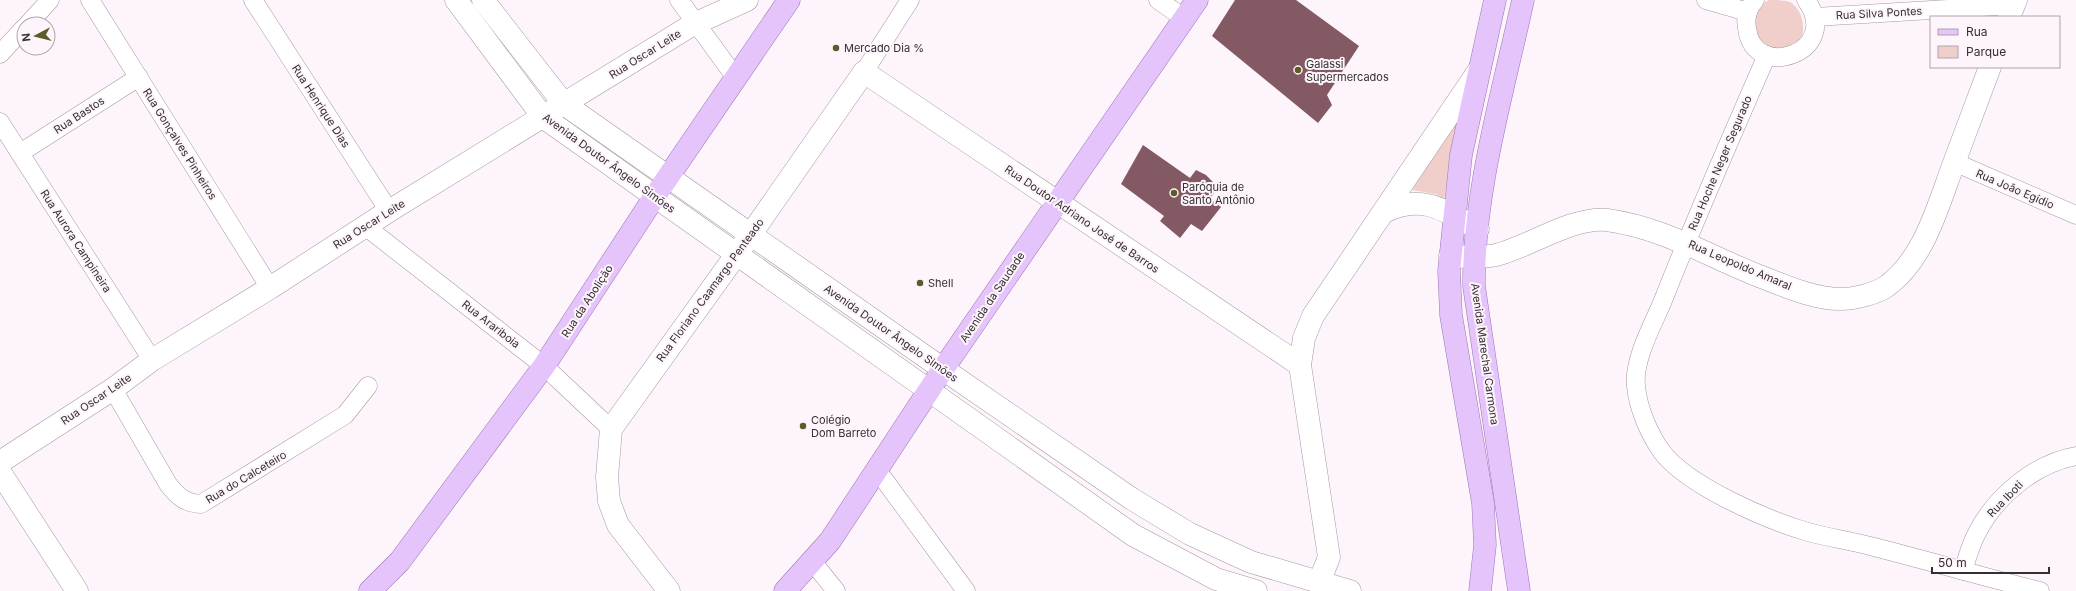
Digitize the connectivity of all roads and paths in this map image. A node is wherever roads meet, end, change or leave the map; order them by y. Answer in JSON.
{"nodes":[{"id":1,"x":50,"y":0,"type":"edge"},
{"id":2,"x":90,"y":0,"type":"edge"},
{"id":3,"x":253,"y":0,"type":"edge"},
{"id":4,"x":456,"y":0,"type":"edge"},
{"id":5,"x":483,"y":0,"type":"edge"},
{"id":6,"x":679,"y":0,"type":"edge"},
{"id":7,"x":747,"y":0,"type":"edge"},
{"id":8,"x":789,"y":0,"type":"edge"},
{"id":9,"x":910,"y":0,"type":"edge"},
{"id":10,"x":1158,"y":0,"type":"edge"},
{"id":11,"x":1197,"y":0,"type":"edge"},
{"id":12,"x":1496,"y":0,"type":"edge"},
{"id":13,"x":1523,"y":0,"type":"edge"},
{"id":14,"x":1706,"y":0,"type":"edge"},
{"id":15,"x":1806,"y":0,"type":"edge"},
{"id":16,"x":1751,"y":6,"type":"edge"},
{"id":17,"x":2013,"y":7,"type":"edge"},
{"id":18,"x":35,"y":16,"type":"edge"},
{"id":19,"x":1815,"y":17,"type":"junction"},
{"id":20,"x":1184,"y":18,"type":"junction"},
{"id":21,"x":696,"y":23,"type":"junction"},
{"id":22,"x":16,"y":37,"type":"edge"},
{"id":23,"x":0,"y":54,"type":"edge"},
{"id":24,"x":1767,"y":55,"type":"junction"},
{"id":25,"x":1990,"y":68,"type":"edge"},
{"id":26,"x":1480,"y":69,"type":"junction"},
{"id":27,"x":864,"y":72,"type":"junction"},
{"id":28,"x":138,"y":78,"type":"junction"},
{"id":29,"x":736,"y":78,"type":"junction"},
{"id":30,"x":564,"y":104,"type":"junction"},
{"id":31,"x":543,"y":117,"type":"junction"},
{"id":32,"x":0,"y":122,"type":"edge"},
{"id":33,"x":20,"y":153,"type":"junction"},
{"id":34,"x":1954,"y":162,"type":"junction"},
{"id":35,"x":668,"y":177,"type":"junction"},
{"id":36,"x":655,"y":196,"type":"junction"},
{"id":37,"x":1058,"y":202,"type":"junction"},
{"id":38,"x":389,"y":211,"type":"junction"},
{"id":39,"x":1384,"y":212,"type":"junction"},
{"id":40,"x":1454,"y":215,"type":"junction"},
{"id":41,"x":2076,"y":215,"type":"edge"},
{"id":42,"x":365,"y":226,"type":"junction"},
{"id":43,"x":1478,"y":229,"type":"junction"},
{"id":44,"x":751,"y":234,"type":"junction"},
{"id":45,"x":1686,"y":243,"type":"junction"},
{"id":46,"x":737,"y":254,"type":"junction"},
{"id":47,"x":1450,"y":256,"type":"junction"},
{"id":48,"x":1474,"y":257,"type":"junction"},
{"id":49,"x":270,"y":288,"type":"junction"},
{"id":50,"x":152,"y":360,"type":"junction"},
{"id":51,"x":1300,"y":365,"type":"junction"},
{"id":52,"x":544,"y":366,"type":"junction"},
{"id":53,"x":942,"y":369,"type":"junction"},
{"id":54,"x":368,"y":386,"type":"dead end"},
{"id":55,"x":113,"y":389,"type":"junction"},
{"id":56,"x":928,"y":391,"type":"junction"},
{"id":57,"x":611,"y":429,"type":"junction"},
{"id":58,"x":2076,"y":456,"type":"edge"},
{"id":59,"x":0,"y":462,"type":"edge"},
{"id":60,"x":877,"y":470,"type":"junction"},
{"id":61,"x":0,"y":472,"type":"edge"},
{"id":62,"x":812,"y":561,"type":"junction"},
{"id":63,"x":1963,"y":571,"type":"junction"},
{"id":64,"x":1319,"y":583,"type":"junction"},
{"id":65,"x":77,"y":591,"type":"edge"},
{"id":66,"x":370,"y":591,"type":"edge"},
{"id":67,"x":669,"y":591,"type":"edge"},
{"id":68,"x":785,"y":591,"type":"edge"},
{"id":69,"x":836,"y":591,"type":"edge"},
{"id":70,"x":966,"y":591,"type":"edge"},
{"id":71,"x":1256,"y":591,"type":"edge"},
{"id":72,"x":1350,"y":591,"type":"edge"},
{"id":73,"x":1480,"y":591,"type":"edge"},
{"id":74,"x":1519,"y":591,"type":"edge"},
{"id":75,"x":2040,"y":591,"type":"edge"}],
"edges":[{"from":1,"to":18,"type":"street"},
{"from":2,"to":28,"type":"street","name":"Rua Gonçalves Pinheiros"},
{"from":3,"to":38,"type":"street","name":"Rua Henrique Dias"},
{"from":4,"to":31,"type":"street","name":"Avenida Doutor Ângelo Simões"},
{"from":5,"to":30,"type":"street","name":"Avenida Doutor Ângelo Simões"},
{"from":6,"to":21,"type":"street"},
{"from":7,"to":21,"type":"street","name":"Rua Oscar Leite"},
{"from":8,"to":29,"type":"main road","name":"Rua da Abolição"},
{"from":9,"to":27,"type":"street","name":"Rua Floriano Caamargo Penteado"},
{"from":10,"to":20,"type":"street"},
{"from":11,"to":20,"type":"main road","name":"Avenida da Saudade"},
{"from":12,"to":26,"type":"main road"},
{"from":13,"to":43,"type":"main road","name":"Avenida Marechal Carmona"},
{"from":14,"to":16,"type":"street"},
{"from":15,"to":19,"type":"street"},
{"from":16,"to":24,"type":"street"},
{"from":17,"to":19,"type":"street","name":"Rua Silva Pontes"},
{"from":19,"to":24,"type":"street"},
{"from":20,"to":37,"type":"main road","name":"Avenida da Saudade"},
{"from":21,"to":29,"type":"street"},
{"from":21,"to":30,"type":"street","name":"Rua Oscar Leite"},
{"from":22,"to":23,"type":"street"},
{"from":24,"to":45,"type":"street","name":"Rua Hoche Neger Segurado"},
{"from":25,"to":34,"type":"street","name":"Rua Leopoldo Amaral"},
{"from":26,"to":39,"type":"street"},
{"from":26,"to":40,"type":"main road"},
{"from":27,"to":37,"type":"street","name":"Rua Doutor Adriano José de Barros"},
{"from":27,"to":44,"type":"street","name":"Rua Floriano Caamargo Penteado"},
{"from":28,"to":33,"type":"street","name":"Rua Bastos"},
{"from":28,"to":49,"type":"street","name":"Rua Gonçalves Pinheiros"},
{"from":29,"to":35,"type":"main road","name":"Rua da Abolição"},
{"from":30,"to":31,"type":"street","name":"Rua Oscar Leite"},
{"from":30,"to":35,"type":"street","name":"Avenida Doutor Ângelo Simões"},
{"from":31,"to":36,"type":"street","name":"Avenida Doutor Ângelo Simões"},
{"from":31,"to":38,"type":"street","name":"Rua Oscar Leite"},
{"from":32,"to":33,"type":"street","name":"Rua Aurora Campineira"},
{"from":33,"to":50,"type":"street","name":"Rua Aurora Campineira"},
{"from":34,"to":41,"type":"street","name":"Rua João Egídio"},
{"from":34,"to":45,"type":"street","name":"Rua Leopoldo Amaral"},
{"from":35,"to":36,"type":"main road","name":"Rua da Abolição"},
{"from":35,"to":44,"type":"street","name":"Avenida Doutor Ângelo Simões"},
{"from":36,"to":46,"type":"street","name":"Avenida Doutor Ângelo Simões"},
{"from":36,"to":52,"type":"main road","name":"Rua da Abolição"},
{"from":37,"to":51,"type":"street","name":"Rua Doutor Adriano José de Barros"},
{"from":37,"to":53,"type":"main road","name":"Avenida da Saudade"},
{"from":38,"to":42,"type":"street","name":"Rua Oscar Leite"},
{"from":39,"to":40,"type":"street"},
{"from":39,"to":51,"type":"street"},
{"from":40,"to":43,"type":"street"},
{"from":40,"to":47,"type":"main road"},
{"from":42,"to":49,"type":"street","name":"Rua Oscar Leite"},
{"from":42,"to":52,"type":"street","name":"Rua Arariboia"},
{"from":43,"to":48,"type":"main road","name":"Avenida Marechal Carmona"},
{"from":44,"to":46,"type":"street","name":"Rua Floriano Caamargo Penteado"},
{"from":44,"to":53,"type":"street","name":"Avenida Doutor Ângelo Simões"},
{"from":45,"to":48,"type":"street","name":"Rua Leopoldo Amaral"},
{"from":45,"to":63,"type":"street","name":"Rua Hoche Neger Segurado"},
{"from":46,"to":56,"type":"street","name":"Avenida Doutor Ângelo Simões"},
{"from":46,"to":57,"type":"street","name":"Rua Floriano Caamargo Penteado"},
{"from":47,"to":48,"type":"street","name":"Rua Leopoldo Amaral"},
{"from":47,"to":73,"type":"main road"},
{"from":48,"to":74,"type":"main road","name":"Avenida Marechal Carmona"},
{"from":49,"to":50,"type":"street","name":"Rua Oscar Leite"},
{"from":50,"to":55,"type":"street","name":"Rua Oscar Leite"},
{"from":51,"to":64,"type":"street"},
{"from":52,"to":57,"type":"street","name":"Rua Arariboia"},
{"from":52,"to":66,"type":"main road","name":"Rua da Abolição"},
{"from":53,"to":56,"type":"main road","name":"Avenida da Saudade"},
{"from":53,"to":64,"type":"street","name":"Avenida Doutor Ângelo Simões"},
{"from":54,"to":55,"type":"street","name":"Rua do Calceteiro"},
{"from":55,"to":59,"type":"street","name":"Rua Oscar Leite"},
{"from":56,"to":60,"type":"main road","name":"Avenida da Saudade"},
{"from":56,"to":71,"type":"street","name":"Avenida Doutor Ângelo Simões"},
{"from":57,"to":67,"type":"street"},
{"from":58,"to":63,"type":"street","name":"Rua Iboti"},
{"from":60,"to":62,"type":"main road","name":"Avenida da Saudade"},
{"from":60,"to":70,"type":"street"},
{"from":61,"to":65,"type":"street"},
{"from":62,"to":68,"type":"main road","name":"Avenida da Saudade"},
{"from":62,"to":69,"type":"street"},
{"from":63,"to":75,"type":"street","name":"Rua Hoche Neger Segurado"},
{"from":64,"to":72,"type":"street","name":"Avenida Doutor Ângelo Simões"}]}
